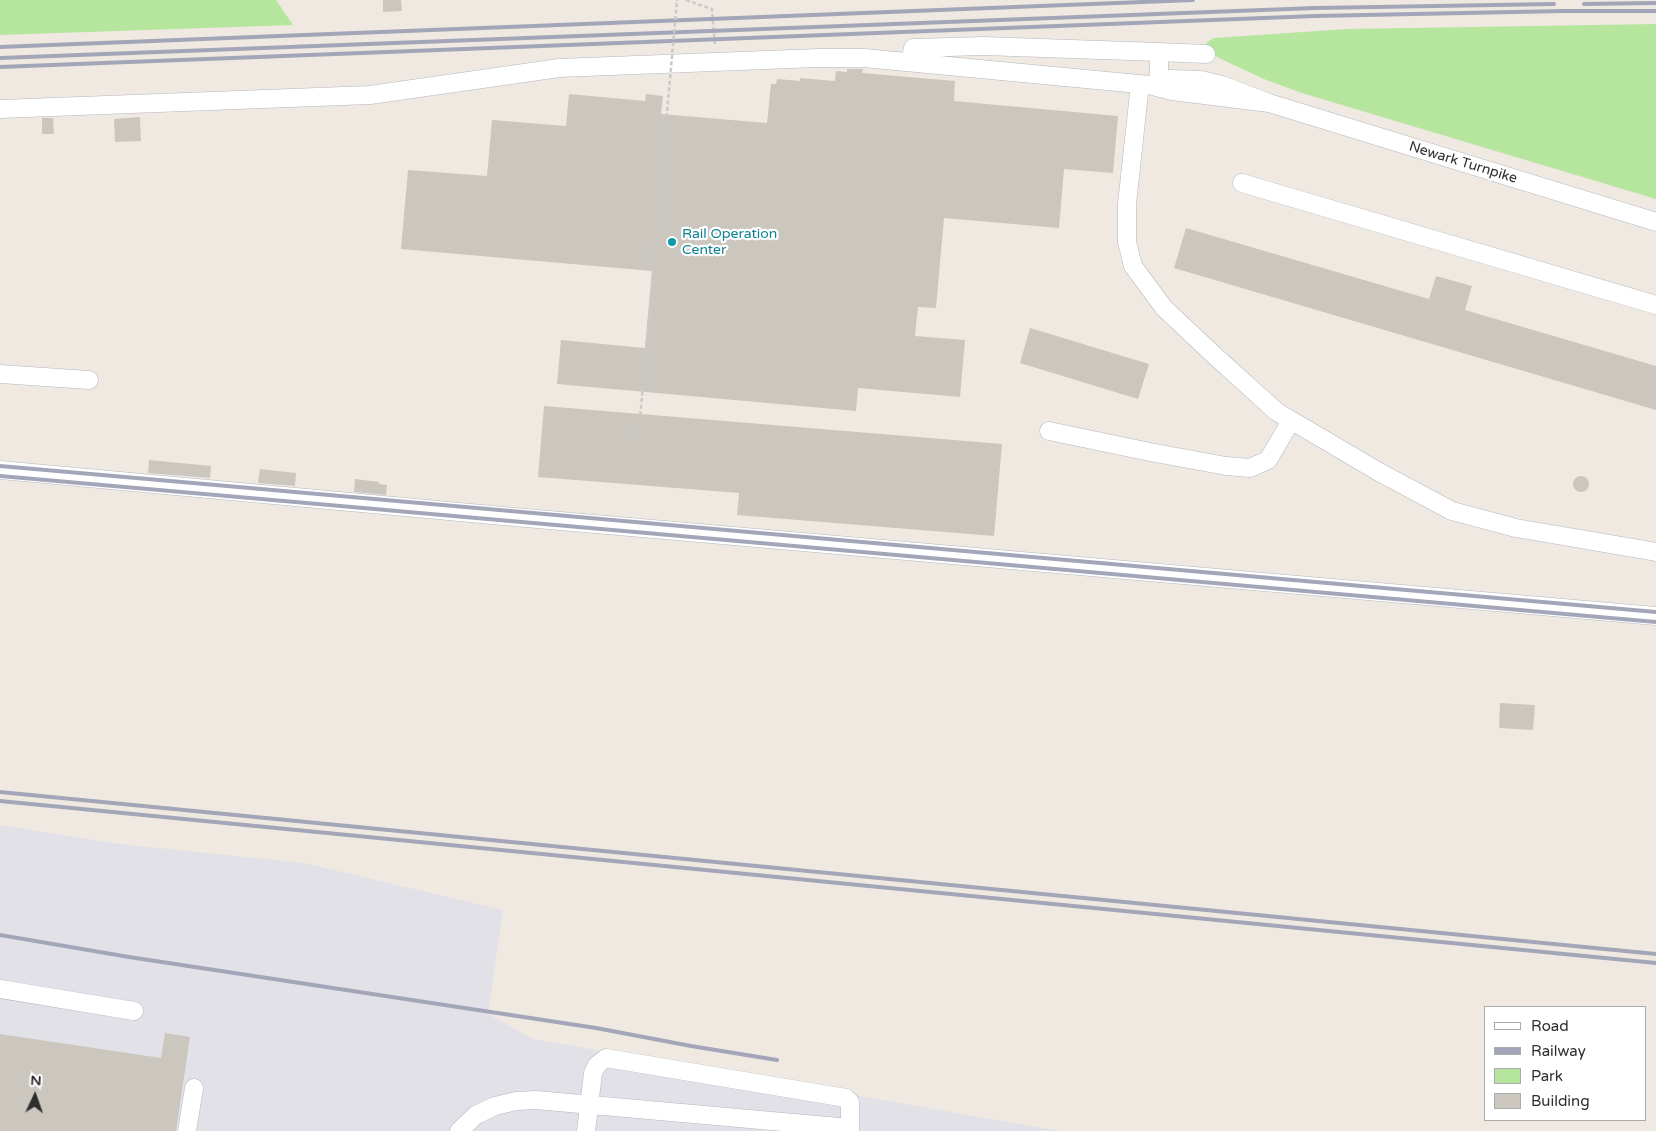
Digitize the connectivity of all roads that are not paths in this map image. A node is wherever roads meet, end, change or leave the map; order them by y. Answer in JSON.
{"nodes":[{"id":1,"x":1159,"y":52,"type":"junction"},
{"id":2,"x":1206,"y":54,"type":"dead end"},
{"id":3,"x":910,"y":62,"type":"junction"},
{"id":4,"x":1149,"y":84,"type":"junction"},
{"id":5,"x":0,"y":109,"type":"edge"},
{"id":6,"x":1242,"y":183,"type":"dead end"},
{"id":7,"x":1656,"y":222,"type":"edge"},
{"id":8,"x":1656,"y":305,"type":"edge"},
{"id":9,"x":0,"y":374,"type":"edge"},
{"id":10,"x":89,"y":380,"type":"dead end"},
{"id":11,"x":1291,"y":421,"type":"junction"},
{"id":12,"x":1049,"y":431,"type":"dead end"},
{"id":13,"x":0,"y":470,"type":"edge"},
{"id":14,"x":1656,"y":552,"type":"edge"},
{"id":15,"x":1656,"y":616,"type":"edge"},
{"id":16,"x":0,"y":989,"type":"edge"},
{"id":17,"x":134,"y":1012,"type":"dead end"},
{"id":18,"x":194,"y":1088,"type":"dead end"},
{"id":19,"x":589,"y":1105,"type":"junction"},
{"id":20,"x":850,"y":1129,"type":"edge"},
{"id":21,"x":187,"y":1131,"type":"edge"},
{"id":22,"x":459,"y":1131,"type":"edge"},
{"id":23,"x":586,"y":1131,"type":"edge"}],
"edges":[{"from":1,"to":2,"type":"street"},
{"from":1,"to":3,"type":"street"},
{"from":1,"to":4,"type":"street"},
{"from":3,"to":4,"type":"street","name":"Newark Turnpike"},
{"from":3,"to":5,"type":"street","name":"Newark Turnpike"},
{"from":4,"to":7,"type":"street","name":"Newark Turnpike"},
{"from":4,"to":11,"type":"street"},
{"from":6,"to":8,"type":"street"},
{"from":9,"to":10,"type":"street"},
{"from":11,"to":12,"type":"street"},
{"from":11,"to":14,"type":"street"},
{"from":13,"to":15,"type":"street"},
{"from":16,"to":17,"type":"street"},
{"from":18,"to":21,"type":"street"},
{"from":19,"to":20,"type":"street"},
{"from":19,"to":20,"type":"street"},
{"from":19,"to":22,"type":"street"},
{"from":19,"to":23,"type":"street"}]}
